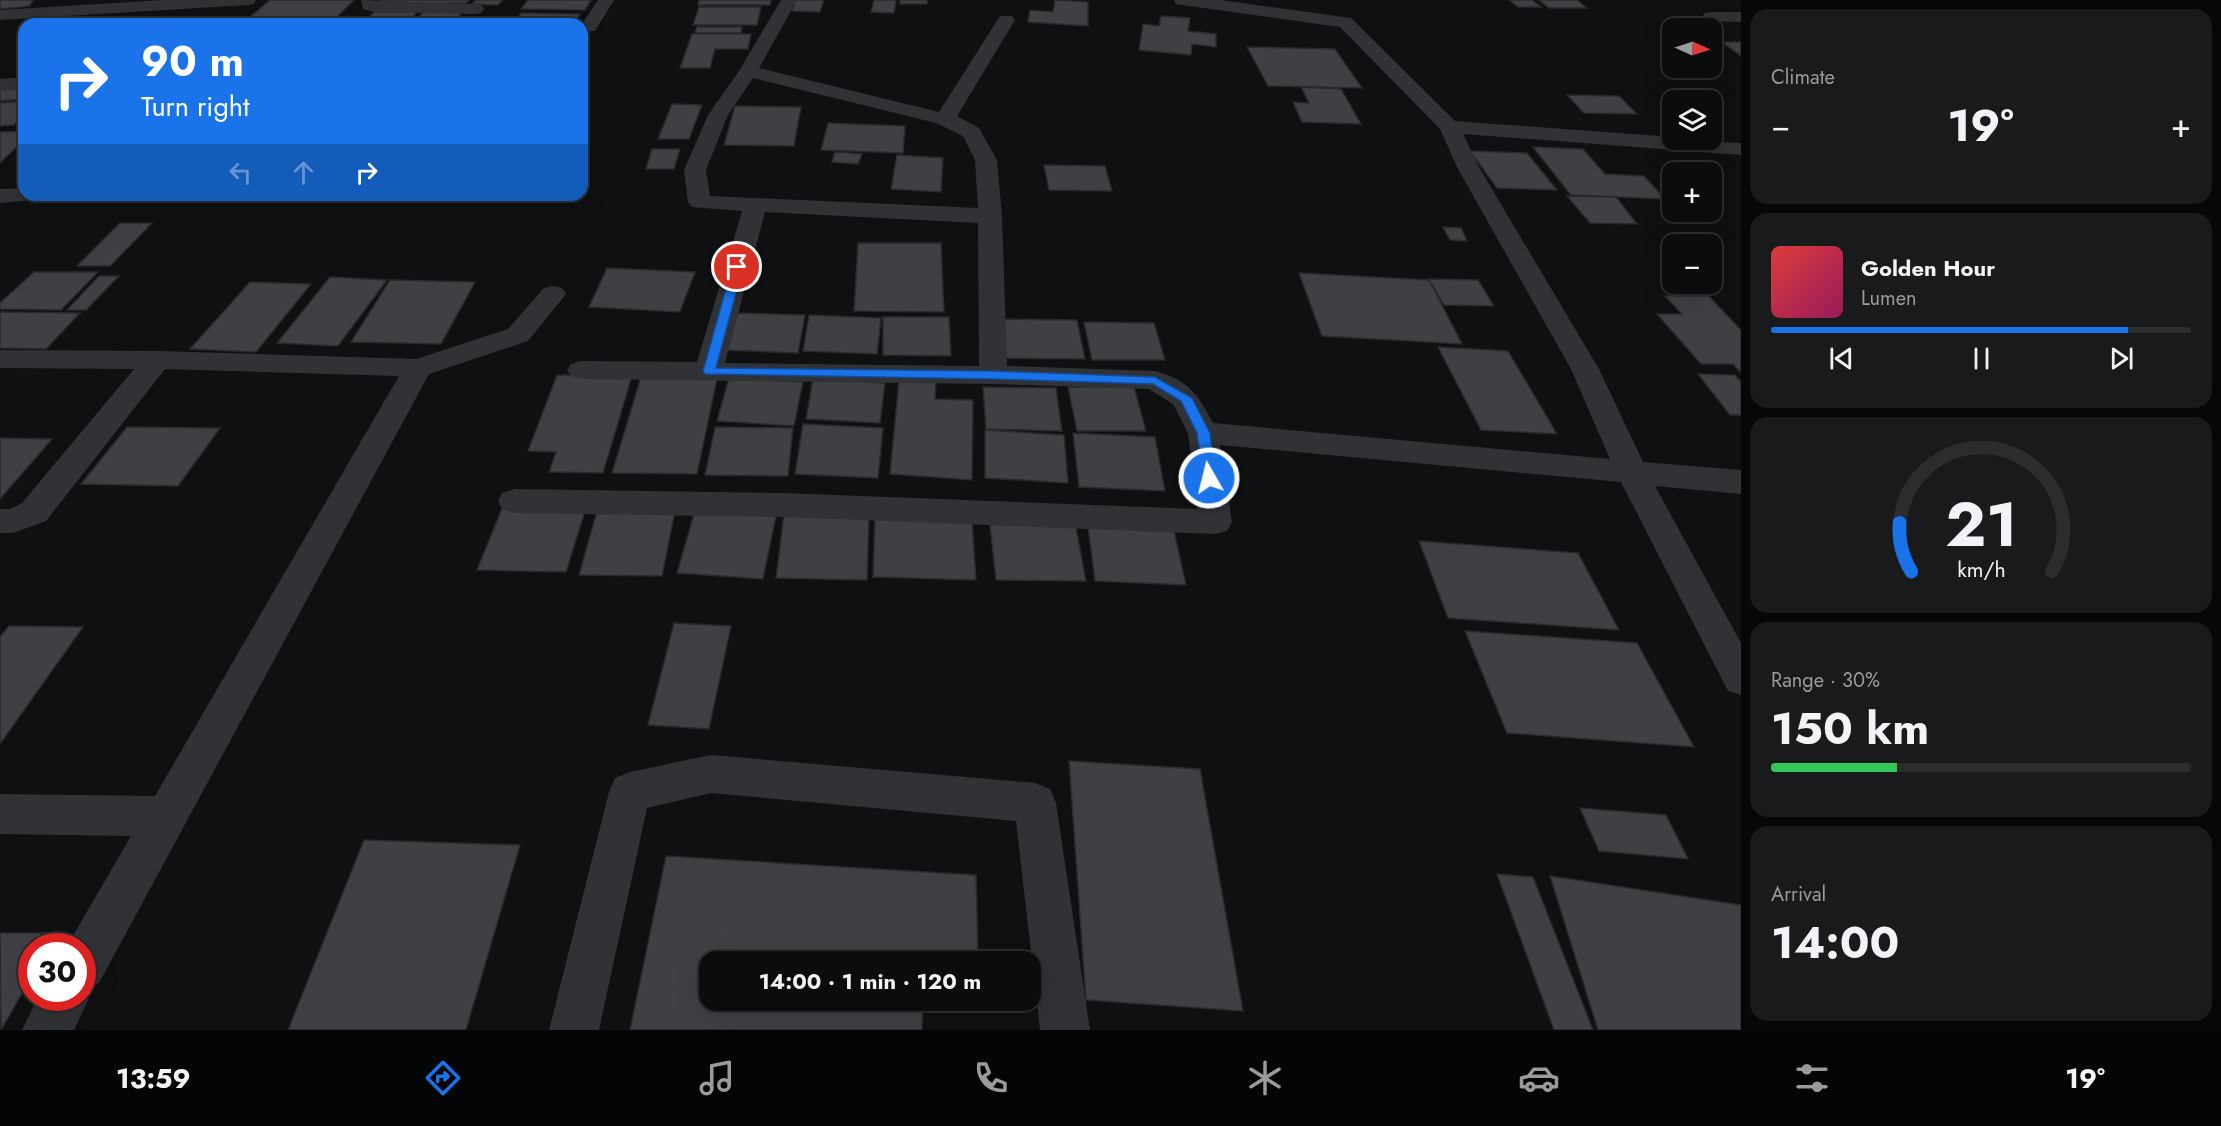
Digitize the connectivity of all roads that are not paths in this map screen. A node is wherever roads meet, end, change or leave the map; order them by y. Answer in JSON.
{"nodes":[{"id":1,"x":257,"y":0,"type":"edge"},
{"id":2,"x":369,"y":0,"type":"edge"},
{"id":3,"x":606,"y":0,"type":"edge"},
{"id":4,"x":789,"y":0,"type":"edge"},
{"id":5,"x":1185,"y":0,"type":"edge"},
{"id":6,"x":1326,"y":0,"type":"edge"},
{"id":7,"x":119,"y":4,"type":"edge"},
{"id":8,"x":245,"y":8,"type":"edge"},
{"id":9,"x":475,"y":9,"type":"dead end"},
{"id":10,"x":0,"y":15,"type":"edge"},
{"id":11,"x":1711,"y":17,"type":"dead end"},
{"id":12,"x":1741,"y":17,"type":"edge"},
{"id":13,"x":1006,"y":20,"type":"dead end"},
{"id":14,"x":1345,"y":22,"type":"junction"},
{"id":15,"x":589,"y":27,"type":"dead end"},
{"id":16,"x":748,"y":71,"type":"junction"},
{"id":17,"x":18,"y":84,"type":"edge"},
{"id":18,"x":0,"y":85,"type":"edge"},
{"id":19,"x":944,"y":120,"type":"junction"},
{"id":20,"x":1449,"y":127,"type":"junction"},
{"id":21,"x":1741,"y":149,"type":"edge"},
{"id":22,"x":18,"y":195,"type":"edge"},
{"id":23,"x":0,"y":196,"type":"edge"},
{"id":24,"x":755,"y":205,"type":"junction"},
{"id":25,"x":990,"y":216,"type":"junction"},
{"id":26,"x":552,"y":294,"type":"dead end"},
{"id":27,"x":0,"y":359,"type":"edge"},
{"id":28,"x":157,"y":360,"type":"junction"},
{"id":29,"x":418,"y":368,"type":"junction"},
{"id":30,"x":581,"y":370,"type":"dead end"},
{"id":31,"x":709,"y":371,"type":"junction"},
{"id":32,"x":993,"y":375,"type":"junction"},
{"id":33,"x":1203,"y":433,"type":"junction"},
{"id":34,"x":1632,"y":472,"type":"junction"},
{"id":35,"x":1741,"y":482,"type":"edge"},
{"id":36,"x":514,"y":501,"type":"dead end"},
{"id":37,"x":0,"y":521,"type":"edge"},
{"id":38,"x":1741,"y":679,"type":"edge"},
{"id":39,"x":0,"y":814,"type":"edge"},
{"id":40,"x":166,"y":816,"type":"junction"},
{"id":41,"x":96,"y":941,"type":"edge"},
{"id":42,"x":58,"y":1011,"type":"edge"},
{"id":43,"x":47,"y":1030,"type":"edge"},
{"id":44,"x":574,"y":1030,"type":"edge"},
{"id":45,"x":1065,"y":1030,"type":"edge"}],
"edges":[{"from":1,"to":8,"type":"street"},
{"from":2,"to":9,"type":"street"},
{"from":3,"to":15,"type":"street"},
{"from":4,"to":16,"type":"street"},
{"from":5,"to":14,"type":"street"},
{"from":6,"to":14,"type":"street"},
{"from":7,"to":8,"type":"street"},
{"from":7,"to":10,"type":"street"},
{"from":11,"to":12,"type":"street"},
{"from":13,"to":19,"type":"street"},
{"from":14,"to":20,"type":"street"},
{"from":16,"to":19,"type":"street"},
{"from":16,"to":24,"type":"street"},
{"from":17,"to":18,"type":"street"},
{"from":19,"to":25,"type":"street"},
{"from":20,"to":21,"type":"street"},
{"from":20,"to":34,"type":"street"},
{"from":22,"to":23,"type":"street"},
{"from":24,"to":25,"type":"street"},
{"from":24,"to":31,"type":"street"},
{"from":25,"to":32,"type":"street"},
{"from":26,"to":29,"type":"street"},
{"from":27,"to":28,"type":"street"},
{"from":28,"to":29,"type":"street"},
{"from":28,"to":37,"type":"street"},
{"from":29,"to":40,"type":"street"},
{"from":30,"to":31,"type":"street"},
{"from":31,"to":32,"type":"street"},
{"from":32,"to":33,"type":"street"},
{"from":33,"to":34,"type":"street"},
{"from":33,"to":36,"type":"street"},
{"from":34,"to":35,"type":"street"},
{"from":34,"to":38,"type":"street"},
{"from":39,"to":40,"type":"street"},
{"from":40,"to":41,"type":"street"},
{"from":42,"to":43,"type":"street"},
{"from":44,"to":45,"type":"street"}]}
